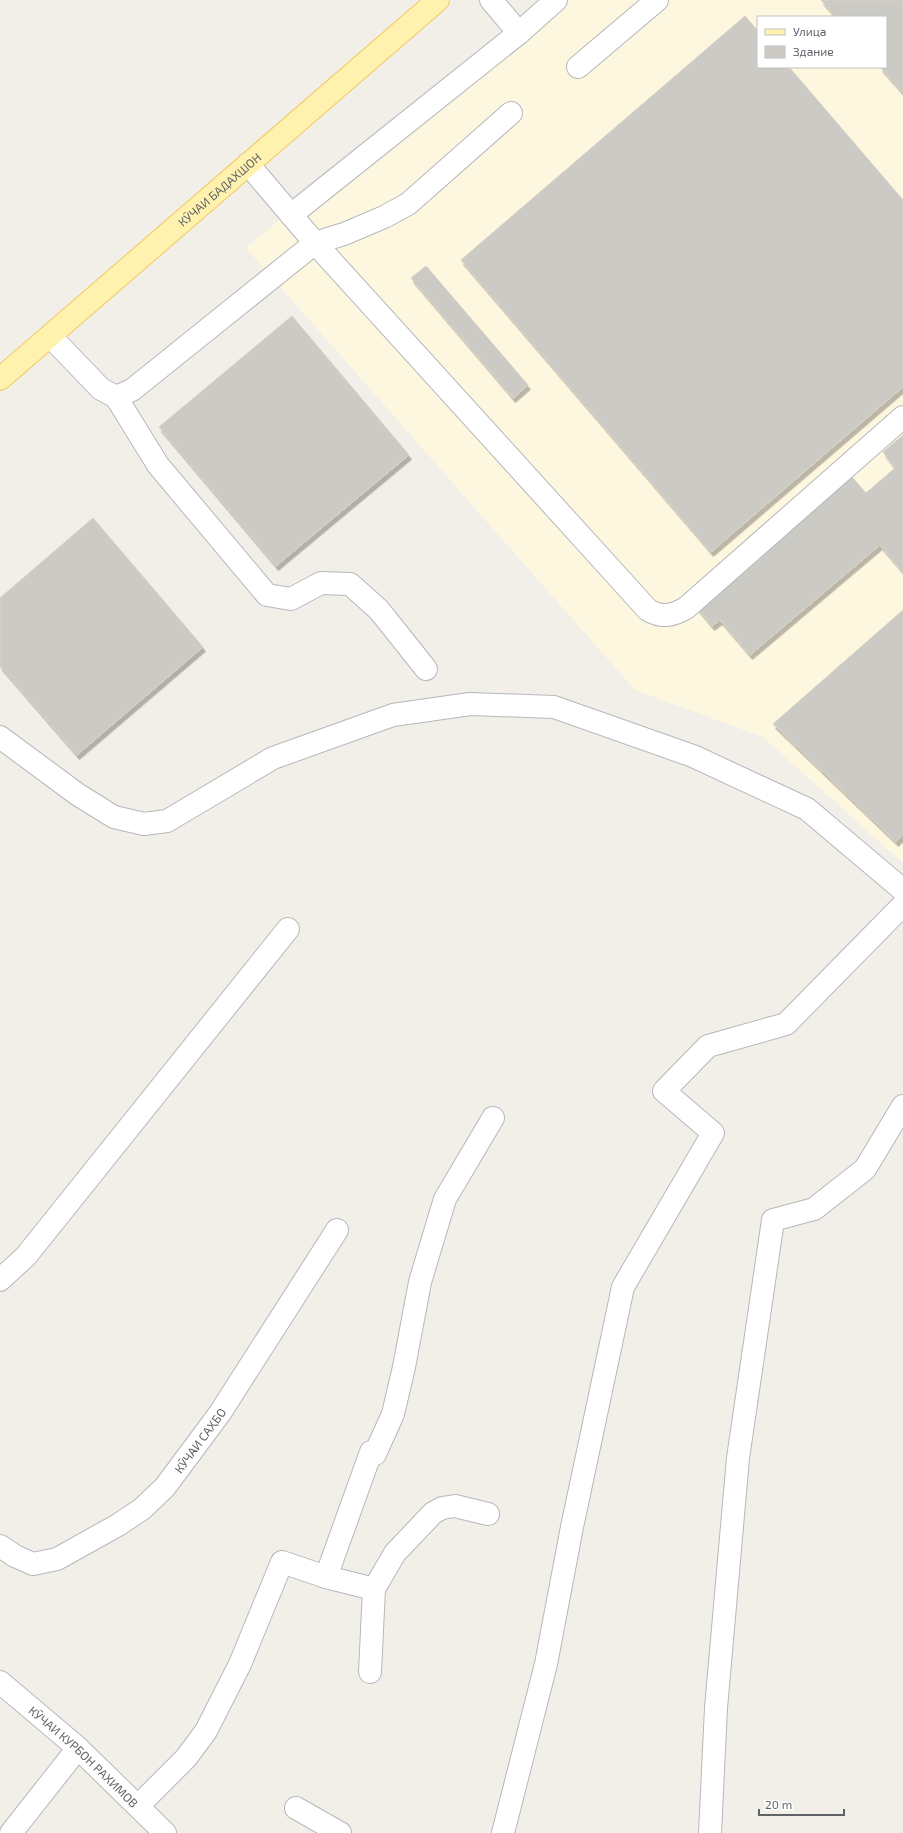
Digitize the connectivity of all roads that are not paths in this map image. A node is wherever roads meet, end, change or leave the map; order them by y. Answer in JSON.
{"nodes":[{"id":1,"x":438,"y":0,"type":"edge"},
{"id":2,"x":491,"y":0,"type":"edge"},
{"id":3,"x":556,"y":0,"type":"edge"},
{"id":4,"x":657,"y":0,"type":"edge"},
{"id":5,"x":519,"y":33,"type":"junction"},
{"id":6,"x":578,"y":67,"type":"dead end"},
{"id":7,"x":511,"y":113,"type":"dead end"},
{"id":8,"x":248,"y":164,"type":"junction"},
{"id":9,"x":291,"y":215,"type":"junction"},
{"id":10,"x":315,"y":243,"type":"junction"},
{"id":11,"x":50,"y":336,"type":"junction"},
{"id":12,"x":0,"y":379,"type":"edge"},
{"id":13,"x":116,"y":397,"type":"junction"},
{"id":14,"x":903,"y":417,"type":"edge"},
{"id":15,"x":426,"y":669,"type":"dead end"},
{"id":16,"x":0,"y":737,"type":"edge"},
{"id":17,"x":903,"y":890,"type":"edge"},
{"id":18,"x":903,"y":905,"type":"edge"},
{"id":19,"x":288,"y":930,"type":"dead end"},
{"id":20,"x":903,"y":1106,"type":"edge"},
{"id":21,"x":493,"y":1118,"type":"dead end"},
{"id":22,"x":337,"y":1230,"type":"dead end"},
{"id":23,"x":0,"y":1280,"type":"edge"},
{"id":24,"x":488,"y":1514,"type":"dead end"},
{"id":25,"x":0,"y":1546,"type":"edge"},
{"id":26,"x":326,"y":1577,"type":"junction"},
{"id":27,"x":374,"y":1588,"type":"junction"},
{"id":28,"x":370,"y":1672,"type":"dead end"},
{"id":29,"x":0,"y":1682,"type":"edge"},
{"id":30,"x":78,"y":1748,"type":"junction"},
{"id":31,"x":138,"y":1806,"type":"junction"},
{"id":32,"x":296,"y":1808,"type":"dead end"},
{"id":33,"x":12,"y":1833,"type":"edge"},
{"id":34,"x":165,"y":1833,"type":"edge"},
{"id":35,"x":340,"y":1833,"type":"edge"},
{"id":36,"x":503,"y":1833,"type":"edge"},
{"id":37,"x":710,"y":1833,"type":"edge"}],
"edges":[{"from":1,"to":8,"type":"main road","name":"КӮЧАИ БАДАХШОН"},
{"from":2,"to":5,"type":"street"},
{"from":3,"to":5,"type":"street"},
{"from":4,"to":6,"type":"street"},
{"from":5,"to":9,"type":"street"},
{"from":7,"to":10,"type":"street"},
{"from":8,"to":9,"type":"street"},
{"from":8,"to":11,"type":"main road","name":"КӮЧАИ БАДАХШОН"},
{"from":9,"to":10,"type":"street"},
{"from":10,"to":13,"type":"street"},
{"from":10,"to":14,"type":"street"},
{"from":11,"to":12,"type":"main road","name":"КӮЧАИ БАДАХШОН"},
{"from":11,"to":13,"type":"street"},
{"from":13,"to":15,"type":"street"},
{"from":16,"to":17,"type":"street"},
{"from":18,"to":36,"type":"street"},
{"from":19,"to":23,"type":"street"},
{"from":20,"to":37,"type":"street"},
{"from":21,"to":26,"type":"street"},
{"from":22,"to":25,"type":"street","name":"КӮЧАИ САҲБО"},
{"from":24,"to":27,"type":"street"},
{"from":26,"to":27,"type":"street"},
{"from":26,"to":31,"type":"street"},
{"from":27,"to":28,"type":"street"},
{"from":29,"to":30,"type":"street","name":"КӮЧАИ КУРБОН РАХИМОВ"},
{"from":30,"to":31,"type":"street","name":"КӮЧАИ КУРБОН РАХИМОВ"},
{"from":30,"to":33,"type":"street"},
{"from":31,"to":34,"type":"street","name":"КӮЧАИ КУРБОН РАХИМОВ"},
{"from":32,"to":35,"type":"street"}]}
